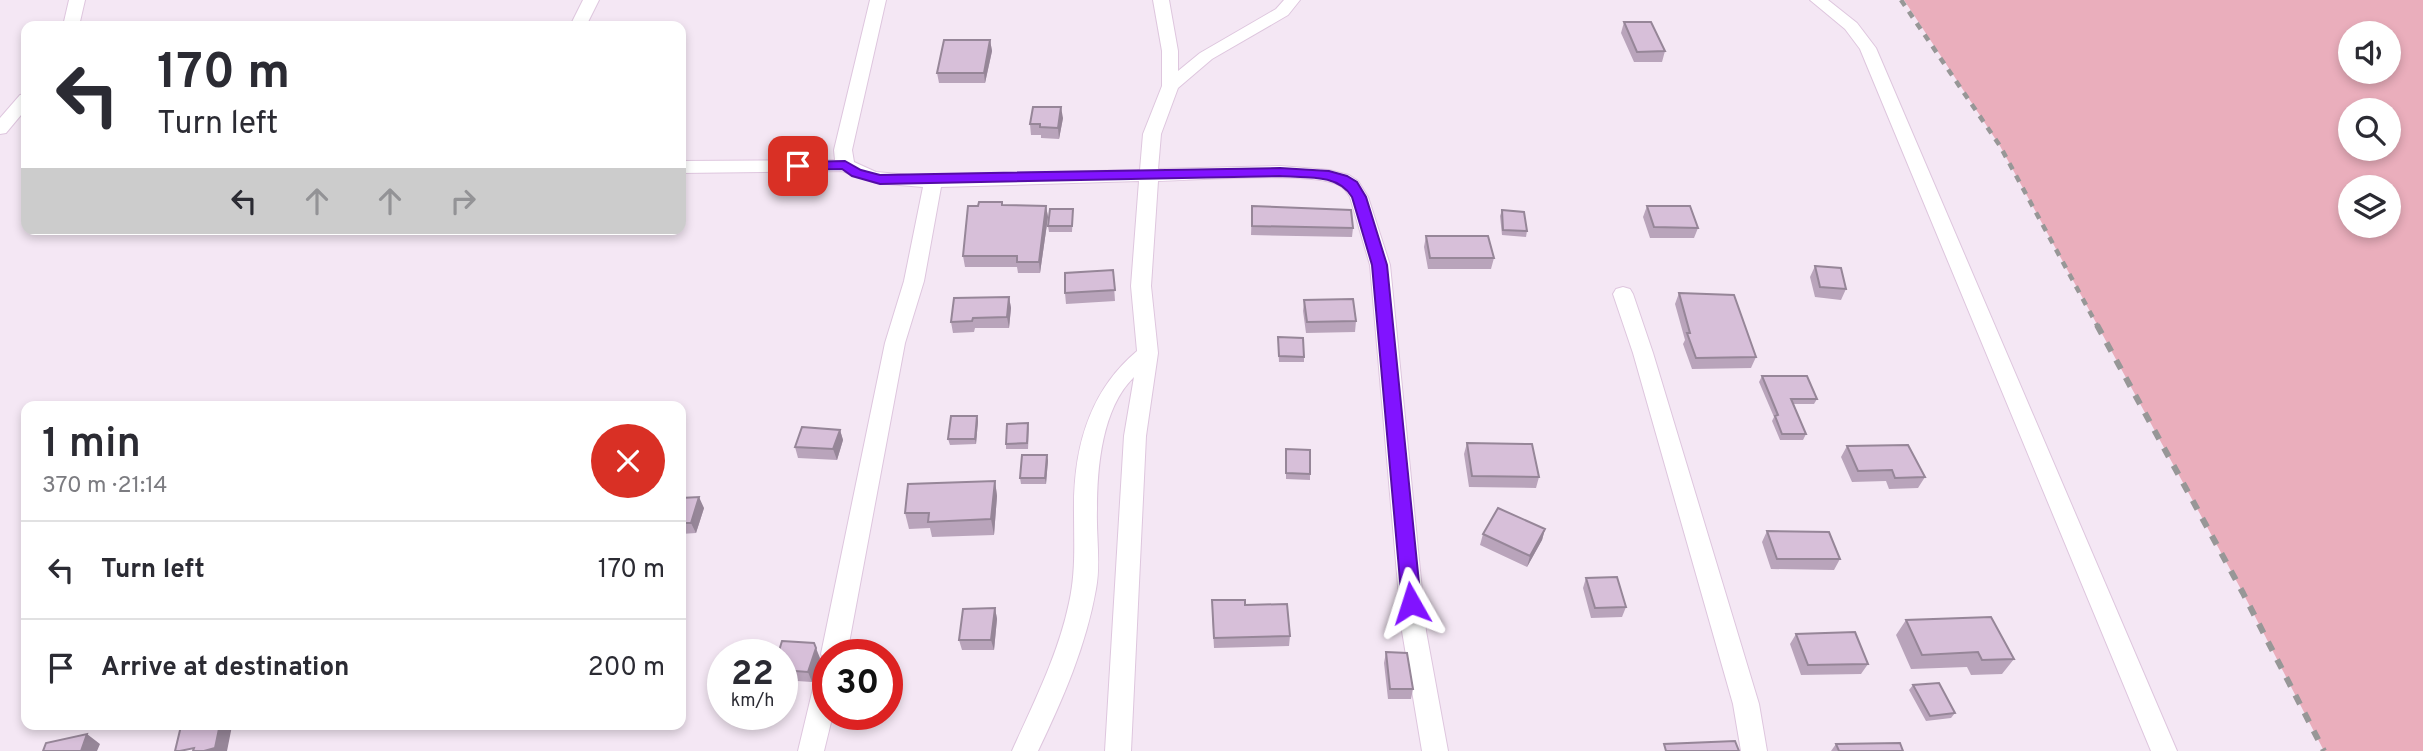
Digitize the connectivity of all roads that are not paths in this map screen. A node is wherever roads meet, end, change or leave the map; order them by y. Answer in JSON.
{"nodes":[{"id":1,"x":77,"y":0,"type":"edge"},
{"id":2,"x":590,"y":0,"type":"edge"},
{"id":3,"x":878,"y":0,"type":"edge"},
{"id":4,"x":1161,"y":0,"type":"edge"},
{"id":5,"x":1292,"y":0,"type":"edge"},
{"id":6,"x":1818,"y":0,"type":"edge"},
{"id":7,"x":72,"y":21,"type":"edge"},
{"id":8,"x":580,"y":21,"type":"edge"},
{"id":9,"x":1170,"y":86,"type":"junction"},
{"id":10,"x":21,"y":105,"type":"edge"},
{"id":11,"x":0,"y":129,"type":"edge"},
{"id":12,"x":845,"y":165,"type":"junction"},
{"id":13,"x":686,"y":167,"type":"edge"},
{"id":14,"x":1150,"y":176,"type":"junction"},
{"id":15,"x":933,"y":181,"type":"junction"},
{"id":16,"x":1623,"y":294,"type":"dead end"},
{"id":17,"x":1148,"y":353,"type":"junction"},
{"id":18,"x":837,"y":639,"type":"edge"},
{"id":19,"x":816,"y":730,"type":"edge"},
{"id":20,"x":811,"y":751,"type":"edge"},
{"id":21,"x":1025,"y":751,"type":"edge"},
{"id":22,"x":1118,"y":751,"type":"edge"},
{"id":23,"x":1435,"y":751,"type":"edge"},
{"id":24,"x":1754,"y":751,"type":"edge"},
{"id":25,"x":2164,"y":751,"type":"edge"}],
"edges":[{"from":1,"to":7,"type":"street"},
{"from":2,"to":8,"type":"street"},
{"from":3,"to":12,"type":"street"},
{"from":4,"to":9,"type":"street"},
{"from":5,"to":9,"type":"street"},
{"from":6,"to":25,"type":"street"},
{"from":9,"to":14,"type":"street"},
{"from":10,"to":11,"type":"street"},
{"from":12,"to":13,"type":"street"},
{"from":12,"to":15,"type":"street"},
{"from":14,"to":15,"type":"street"},
{"from":14,"to":17,"type":"street"},
{"from":14,"to":23,"type":"street"},
{"from":15,"to":18,"type":"street"},
{"from":16,"to":24,"type":"street"},
{"from":17,"to":21,"type":"street"},
{"from":17,"to":22,"type":"street"},
{"from":19,"to":20,"type":"street"}]}
